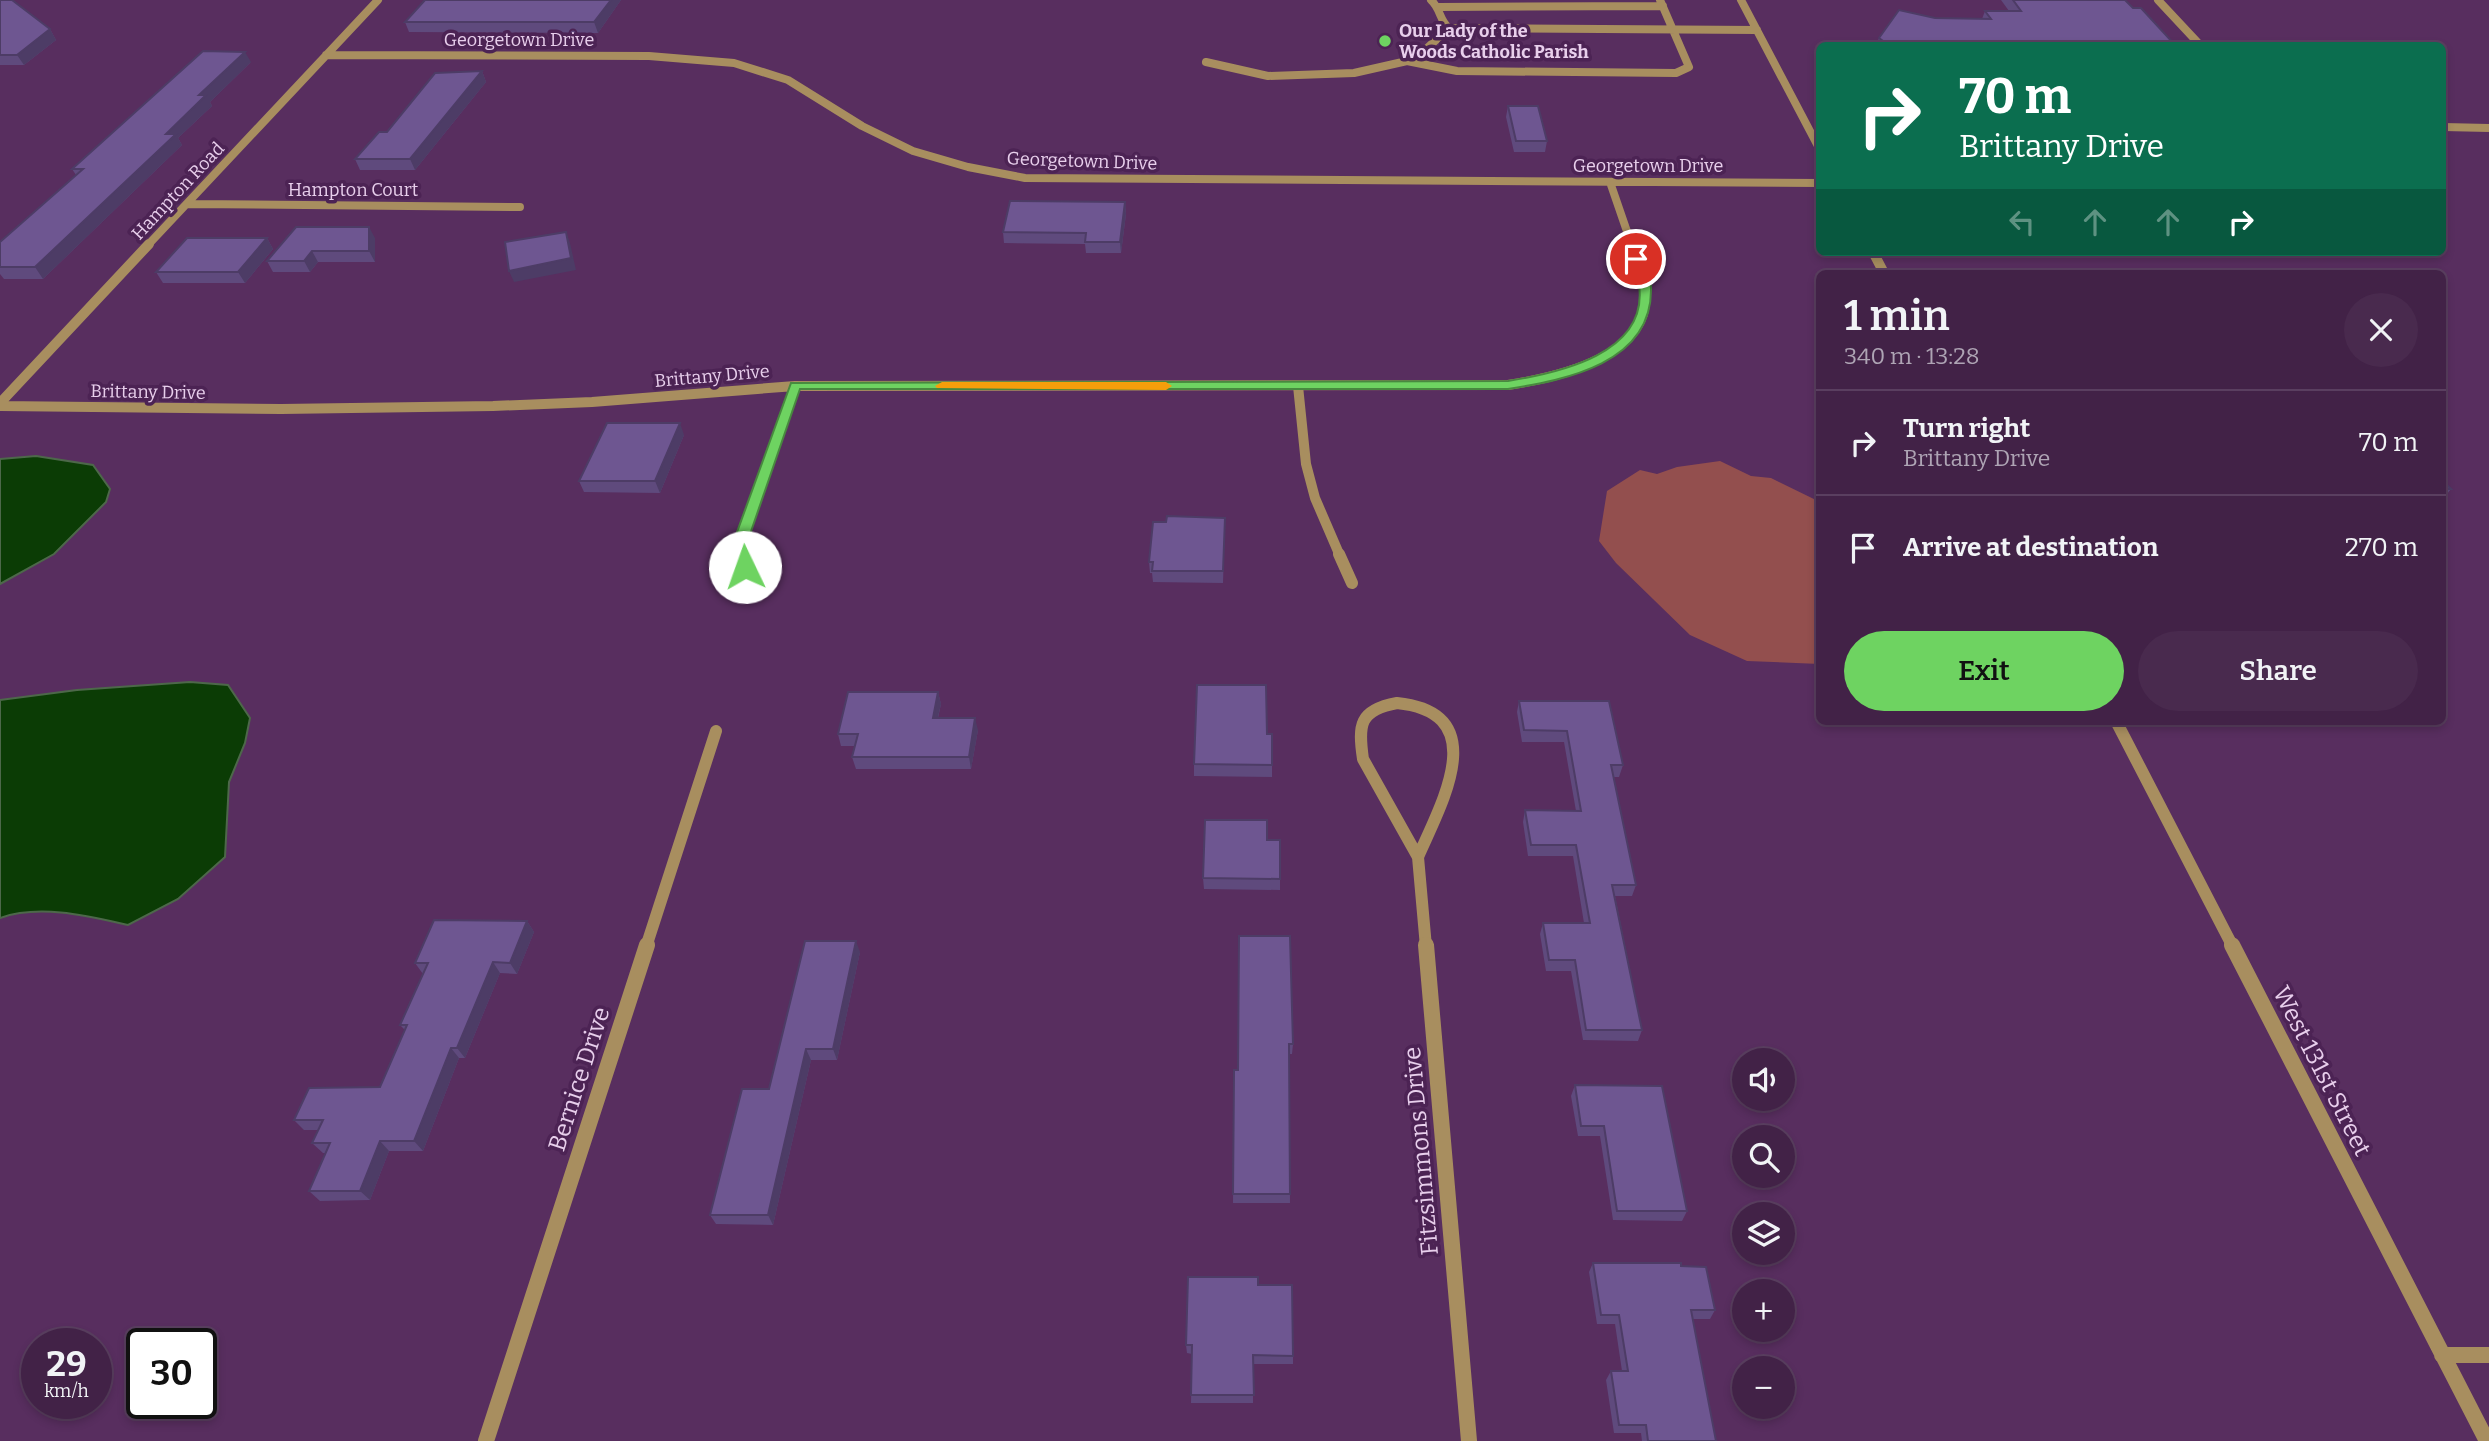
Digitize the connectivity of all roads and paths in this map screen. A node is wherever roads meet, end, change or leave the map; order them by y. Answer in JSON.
{"nodes":[{"id":1,"x":378,"y":0,"type":"edge"},
{"id":2,"x":1431,"y":0,"type":"edge"},
{"id":3,"x":1741,"y":0,"type":"edge"},
{"id":4,"x":2158,"y":0,"type":"edge"},
{"id":5,"x":1662,"y":3,"type":"edge"},
{"id":6,"x":1439,"y":7,"type":"junction"},
{"id":7,"x":1450,"y":28,"type":"junction"},
{"id":8,"x":1674,"y":29,"type":"junction"},
{"id":9,"x":1757,"y":30,"type":"junction"},
{"id":10,"x":2197,"y":42,"type":"edge"},
{"id":11,"x":326,"y":55,"type":"junction"},
{"id":12,"x":1407,"y":61,"type":"junction"},
{"id":13,"x":1206,"y":62,"type":"dead end"},
{"id":14,"x":1808,"y":125,"type":"junction"},
{"id":15,"x":1816,"y":125,"type":"edge"},
{"id":16,"x":2446,"y":127,"type":"edge"},
{"id":17,"x":2489,"y":128,"type":"edge"},
{"id":18,"x":1816,"y":142,"type":"edge"},
{"id":19,"x":1610,"y":182,"type":"junction"},
{"id":20,"x":1816,"y":183,"type":"edge"},
{"id":21,"x":187,"y":204,"type":"junction"},
{"id":22,"x":520,"y":207,"type":"dead end"},
{"id":23,"x":795,"y":386,"type":"junction"},
{"id":24,"x":1298,"y":386,"type":"junction"},
{"id":25,"x":0,"y":405,"type":"edge"},
{"id":26,"x":765,"y":581,"type":"dead end"},
{"id":27,"x":1352,"y":583,"type":"dead end"},
{"id":28,"x":2118,"y":725,"type":"edge"},
{"id":29,"x":716,"y":731,"type":"dead end"},
{"id":30,"x":1418,"y":857,"type":"junction"},
{"id":31,"x":2442,"y":1355,"type":"junction"},
{"id":32,"x":2489,"y":1356,"type":"edge"},
{"id":33,"x":486,"y":1441,"type":"edge"},
{"id":34,"x":1469,"y":1441,"type":"edge"},
{"id":35,"x":2487,"y":1441,"type":"edge"}],
"edges":[{"from":1,"to":11,"type":"street","name":"Hampton Road"},
{"from":2,"to":6,"type":"street"},
{"from":3,"to":9,"type":"street"},
{"from":4,"to":10,"type":"street"},
{"from":5,"to":6,"type":"street"},
{"from":5,"to":8,"type":"street"},
{"from":6,"to":7,"type":"street"},
{"from":7,"to":8,"type":"street"},
{"from":7,"to":12,"type":"street"},
{"from":8,"to":9,"type":"street"},
{"from":8,"to":12,"type":"street"},
{"from":9,"to":14,"type":"street"},
{"from":11,"to":19,"type":"street","name":"Georgetown Drive"},
{"from":11,"to":21,"type":"street","name":"Hampton Road"},
{"from":12,"to":13,"type":"street"},
{"from":14,"to":15,"type":"street"},
{"from":14,"to":18,"type":"street"},
{"from":16,"to":17,"type":"street"},
{"from":19,"to":20,"type":"street","name":"Georgetown Drive"},
{"from":19,"to":24,"type":"street","name":"Brittany Drive"},
{"from":21,"to":22,"type":"street","name":"Hampton Court"},
{"from":21,"to":25,"type":"street","name":"Hampton Road"},
{"from":23,"to":24,"type":"street","name":"Brittany Drive"},
{"from":23,"to":25,"type":"street","name":"Brittany Drive"},
{"from":23,"to":26,"type":"street"},
{"from":24,"to":27,"type":"street"},
{"from":28,"to":31,"type":"street","name":"West 131st Street"},
{"from":29,"to":33,"type":"street","name":"Bernice Drive"},
{"from":30,"to":30,"type":"street","name":"Fitzsimmons Drive"},
{"from":30,"to":34,"type":"street","name":"Fitzsimmons Drive"},
{"from":31,"to":32,"type":"street"},
{"from":31,"to":35,"type":"street","name":"West 131st Street"}]}
